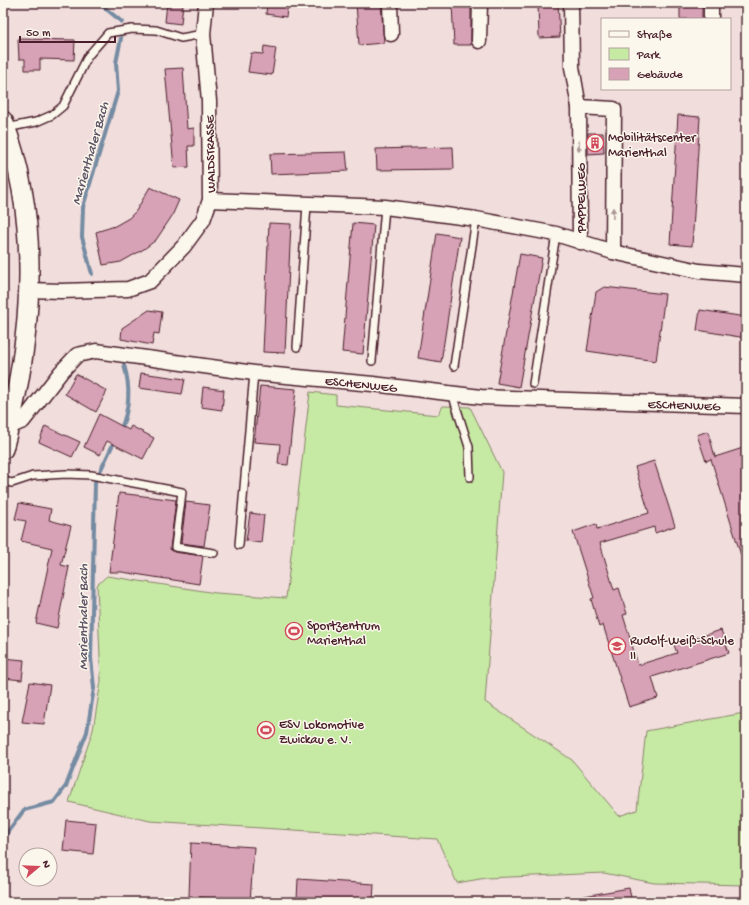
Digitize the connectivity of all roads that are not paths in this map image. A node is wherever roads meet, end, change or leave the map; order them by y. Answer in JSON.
{"nodes":[{"id":1,"x":206,"y":3,"type":"edge"},
{"id":2,"x":390,"y":3,"type":"edge"},
{"id":3,"x":480,"y":3,"type":"edge"},
{"id":4,"x":571,"y":3,"type":"edge"},
{"id":5,"x":711,"y":3,"type":"edge"},
{"id":6,"x":711,"y":18,"type":"edge"},
{"id":7,"x":203,"y":34,"type":"junction"},
{"id":8,"x":391,"y":34,"type":"dead end"},
{"id":9,"x":479,"y":41,"type":"dead end"},
{"id":10,"x":579,"y":107,"type":"junction"},
{"id":11,"x":4,"y":124,"type":"edge"},
{"id":12,"x":210,"y":200,"type":"junction"},
{"id":13,"x":307,"y":205,"type":"junction"},
{"id":14,"x":385,"y":207,"type":"junction"},
{"id":15,"x":476,"y":219,"type":"junction"},
{"id":16,"x":556,"y":234,"type":"junction"},
{"id":17,"x":580,"y":242,"type":"junction"},
{"id":18,"x":613,"y":252,"type":"junction"},
{"id":19,"x":746,"y":275,"type":"edge"},
{"id":20,"x":29,"y":290,"type":"junction"},
{"id":21,"x":297,"y":347,"type":"dead end"},
{"id":22,"x":372,"y":361,"type":"dead end"},
{"id":23,"x":454,"y":366,"type":"dead end"},
{"id":24,"x":254,"y":373,"type":"junction"},
{"id":25,"x":533,"y":384,"type":"dead end"},
{"id":26,"x":453,"y":393,"type":"junction"},
{"id":27,"x":746,"y":406,"type":"edge"},
{"id":28,"x":9,"y":427,"type":"junction"},
{"id":29,"x":3,"y":449,"type":"edge"},
{"id":30,"x":470,"y":477,"type":"dead end"},
{"id":31,"x":3,"y":481,"type":"edge"},
{"id":32,"x":239,"y":545,"type":"dead end"},
{"id":33,"x":214,"y":553,"type":"dead end"}],
"edges":[{"from":1,"to":7,"type":"street","name":"WALDSTRASSE"},
{"from":2,"to":8,"type":"street"},
{"from":3,"to":9,"type":"street"},
{"from":4,"to":10,"type":"street","name":"PAPPELWEG"},
{"from":5,"to":6,"type":"street"},
{"from":7,"to":11,"type":"lane"},
{"from":7,"to":12,"type":"street","name":"WALDSTRASSE"},
{"from":10,"to":17,"type":"street","name":"PAPPELWEG","one_way":true},
{"from":18,"to":10,"type":"street","one_way":true},
{"from":11,"to":20,"type":"main road"},
{"from":12,"to":13,"type":"street"},
{"from":12,"to":20,"type":"street","name":"WALDSTRASSE"},
{"from":13,"to":14,"type":"street"},
{"from":13,"to":21,"type":"lane"},
{"from":14,"to":15,"type":"street"},
{"from":14,"to":22,"type":"lane","name":"ESCHENWEG"},
{"from":15,"to":16,"type":"street"},
{"from":15,"to":23,"type":"lane"},
{"from":16,"to":17,"type":"street"},
{"from":16,"to":25,"type":"lane"},
{"from":17,"to":18,"type":"street"},
{"from":18,"to":19,"type":"street"},
{"from":20,"to":28,"type":"main road"},
{"from":24,"to":26,"type":"street","name":"ESCHENWEG"},
{"from":24,"to":28,"type":"street","name":"ESCHENWEG"},
{"from":24,"to":32,"type":"lane"},
{"from":26,"to":27,"type":"street","name":"ESCHENWEG"},
{"from":26,"to":30,"type":"lane"},
{"from":28,"to":29,"type":"main road"},
{"from":31,"to":33,"type":"lane"}]}
